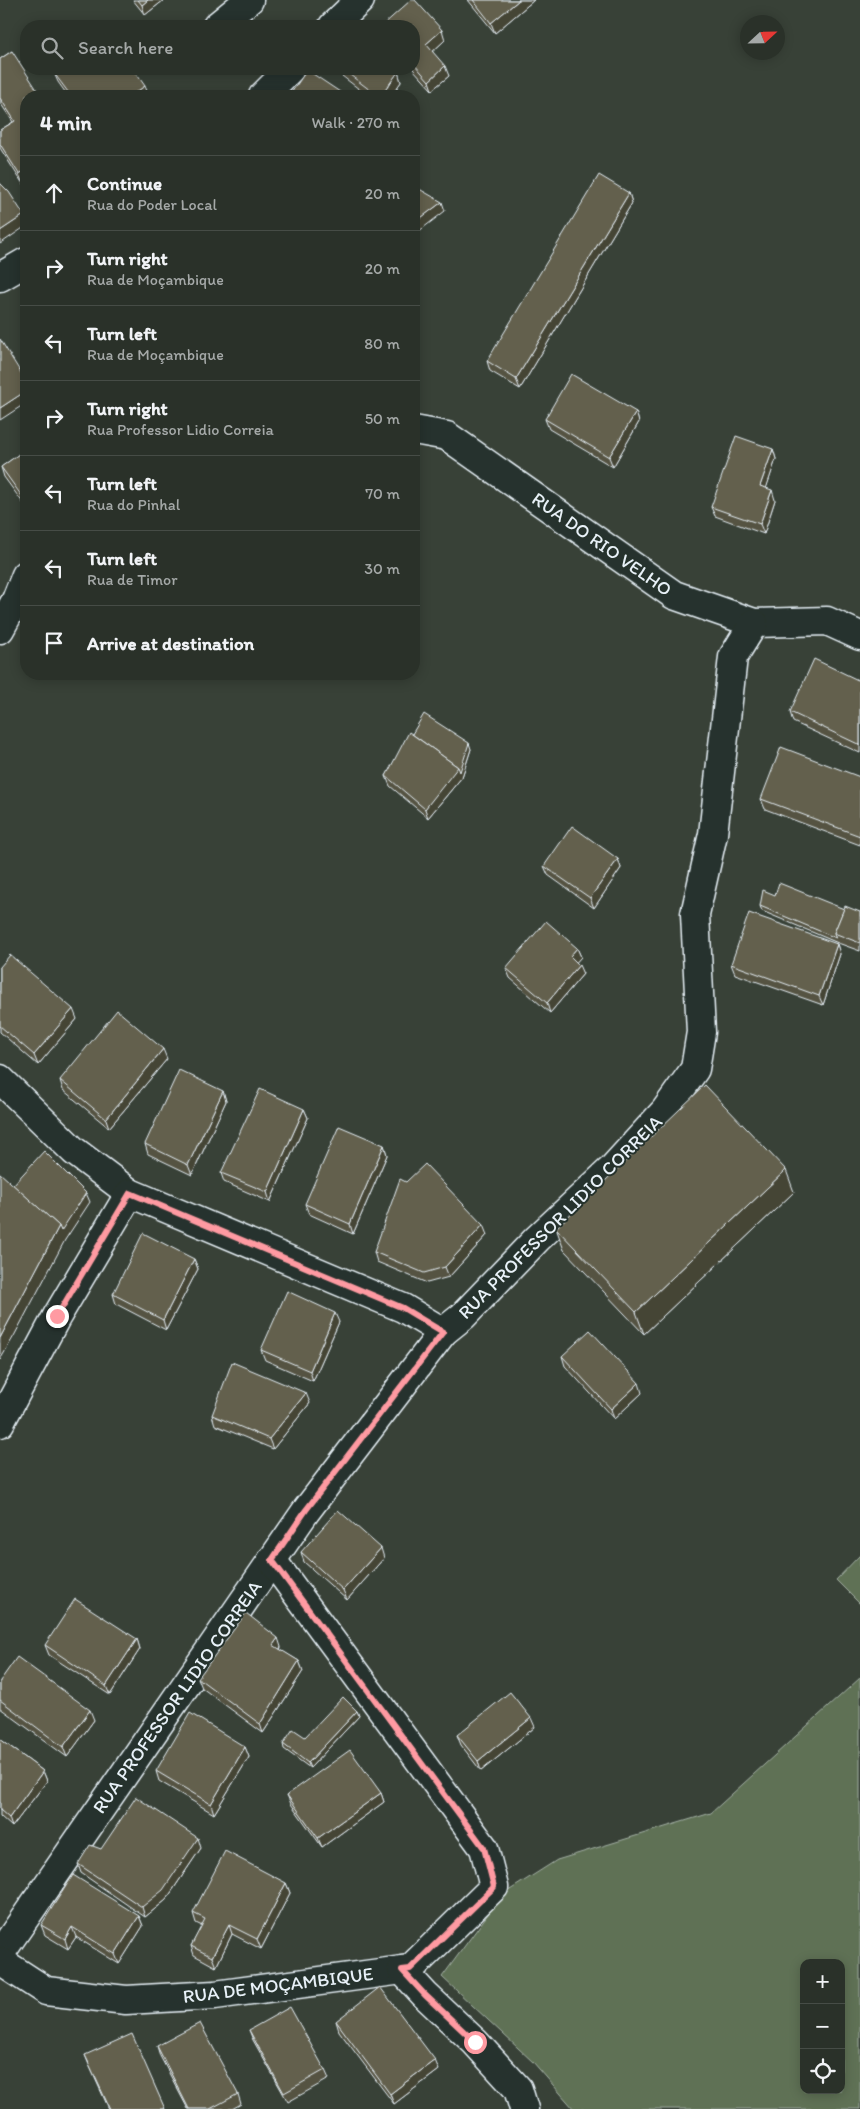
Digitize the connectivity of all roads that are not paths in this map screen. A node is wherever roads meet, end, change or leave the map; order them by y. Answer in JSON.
{"nodes":[{"id":1,"x":249,"y":0,"type":"edge"},
{"id":2,"x":360,"y":0,"type":"edge"},
{"id":3,"x":224,"y":20,"type":"edge"},
{"id":4,"x":339,"y":20,"type":"edge"},
{"id":5,"x":284,"y":75,"type":"edge"},
{"id":6,"x":269,"y":90,"type":"edge"},
{"id":7,"x":420,"y":431,"type":"edge"},
{"id":8,"x":20,"y":590,"type":"edge"},
{"id":9,"x":754,"y":623,"type":"junction"},
{"id":10,"x":0,"y":629,"type":"edge"},
{"id":11,"x":860,"y":636,"type":"edge"},
{"id":12,"x":0,"y":1079,"type":"edge"},
{"id":13,"x":130,"y":1193,"type":"junction"},
{"id":14,"x":443,"y":1332,"type":"junction"},
{"id":15,"x":0,"y":1423,"type":"edge"},
{"id":16,"x":272,"y":1560,"type":"junction"},
{"id":17,"x":0,"y":1954,"type":"edge"},
{"id":18,"x":0,"y":1961,"type":"edge"},
{"id":19,"x":402,"y":1970,"type":"junction"},
{"id":20,"x":524,"y":2109,"type":"edge"}],
"edges":[{"from":1,"to":3,"type":"street"},
{"from":2,"to":4,"type":"street"},
{"from":5,"to":6,"type":"street"},
{"from":7,"to":9,"type":"street","name":"RUA DO RIO VELHO"},
{"from":8,"to":10,"type":"street"},
{"from":9,"to":11,"type":"street","name":"RUA DO RIO VELHO"},
{"from":9,"to":14,"type":"street","name":"RUA PROFESSOR LIDIO CORREIA"},
{"from":12,"to":13,"type":"street"},
{"from":13,"to":14,"type":"street"},
{"from":13,"to":15,"type":"street"},
{"from":14,"to":16,"type":"street","name":"RUA PROFESSOR LIDIO CORREIA"},
{"from":16,"to":17,"type":"street","name":"RUA PROFESSOR LIDIO CORREIA"},
{"from":16,"to":19,"type":"street","name":"RUA DE MOÇAMBIQUE"},
{"from":18,"to":19,"type":"street","name":"RUA DE MOÇAMBIQUE"},
{"from":19,"to":20,"type":"street"}]}
